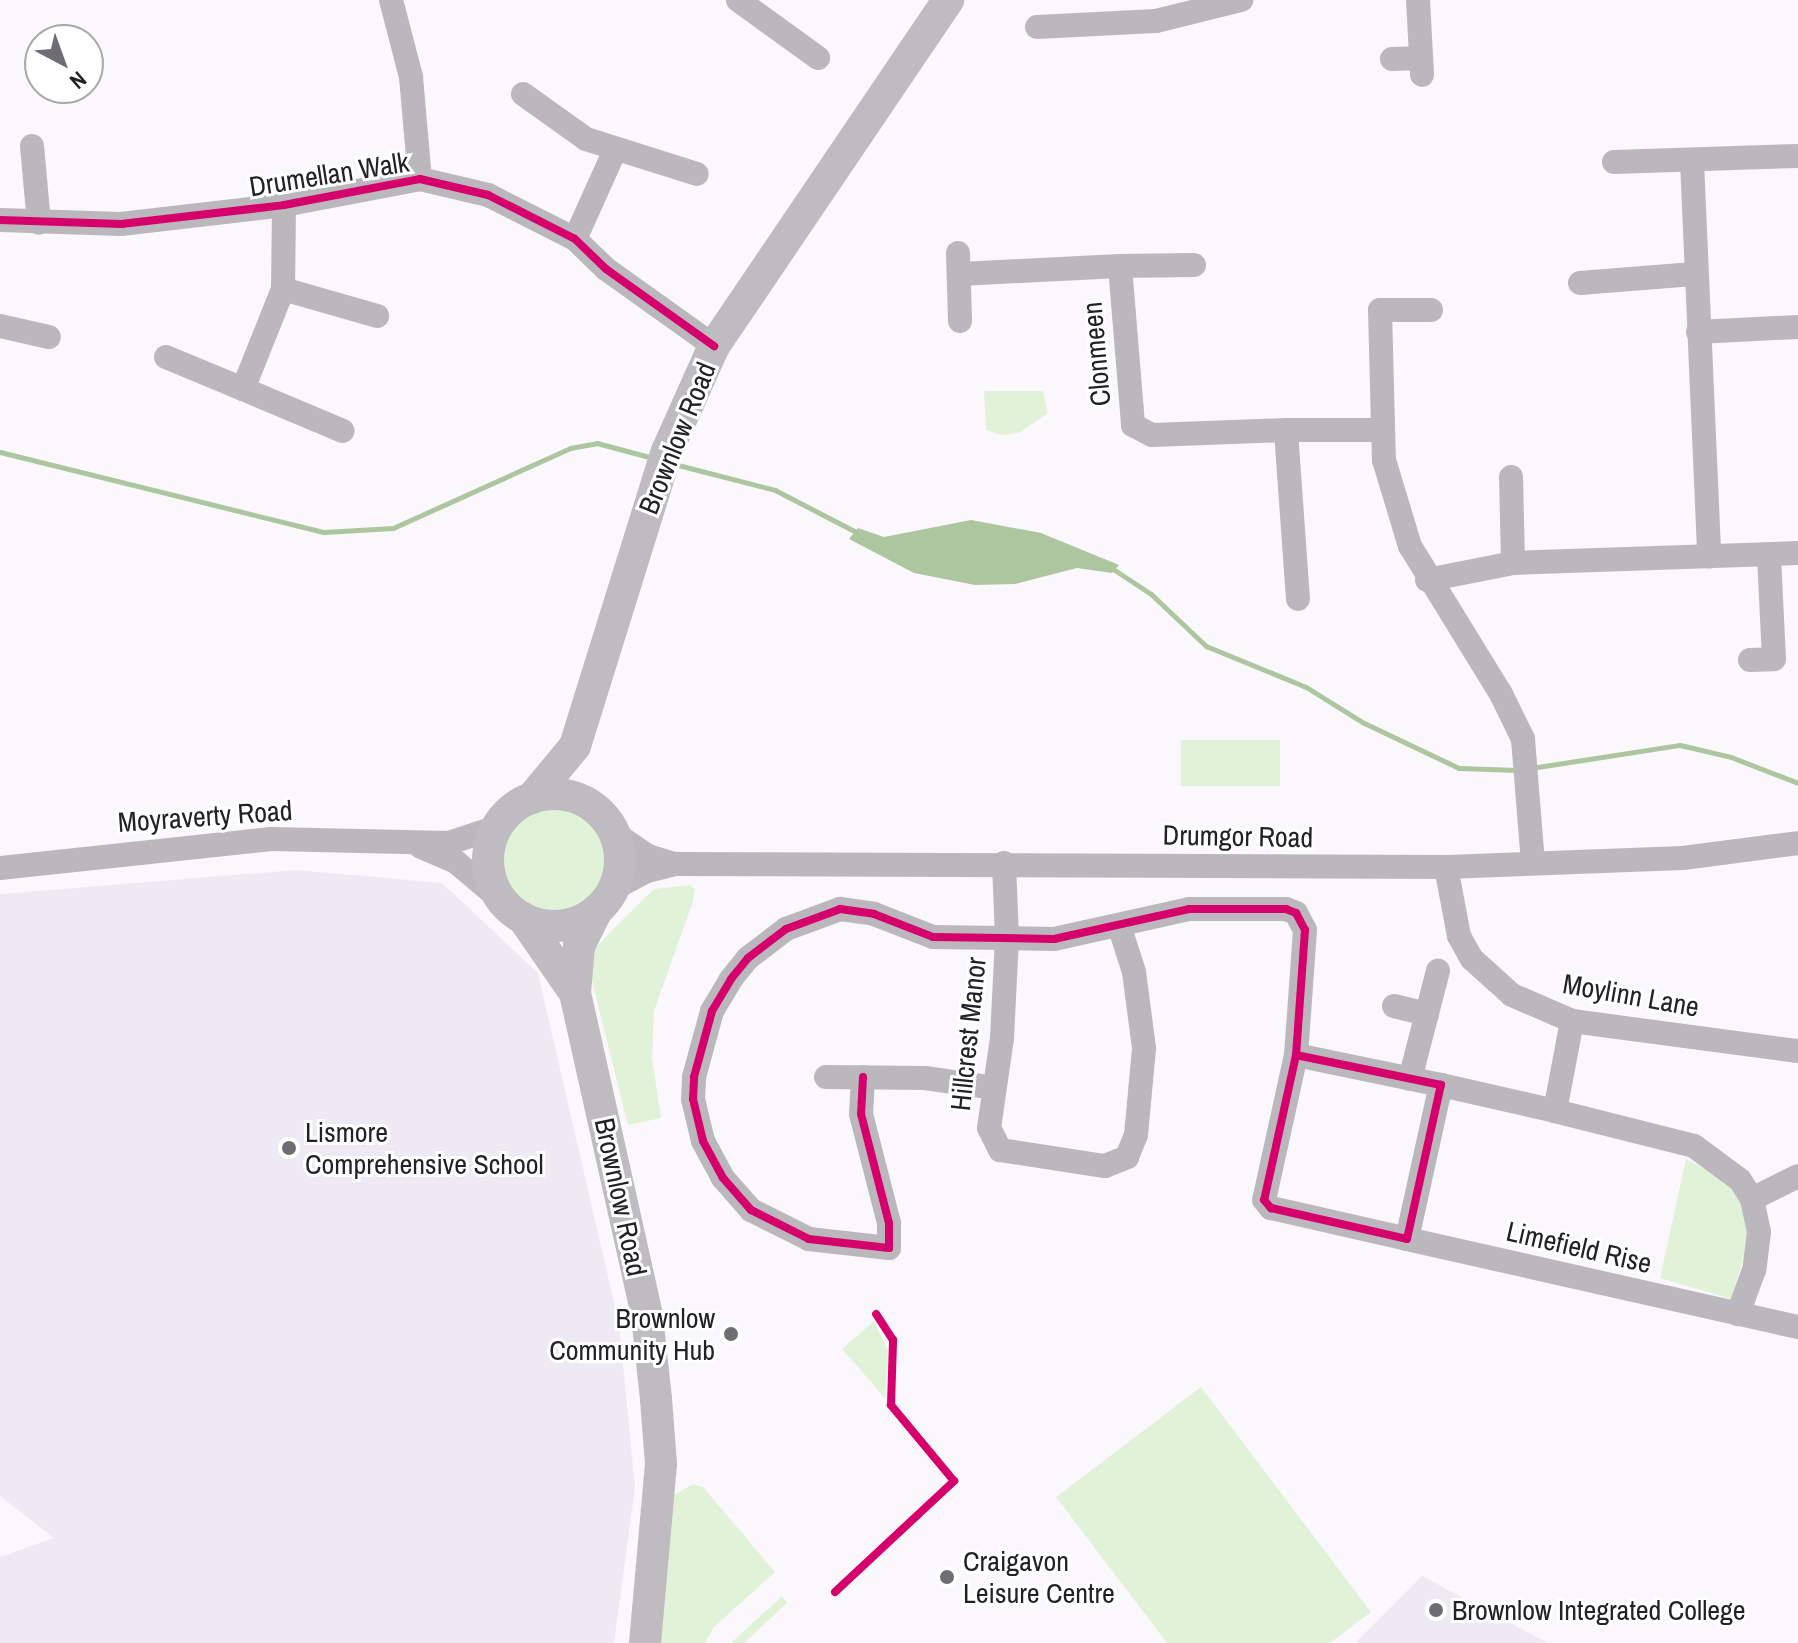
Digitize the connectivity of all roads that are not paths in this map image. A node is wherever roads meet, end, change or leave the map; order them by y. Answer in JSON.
{"nodes":[{"id":1,"x":391,"y":0,"type":"edge"},
{"id":2,"x":738,"y":0,"type":"edge"},
{"id":3,"x":948,"y":0,"type":"edge"},
{"id":4,"x":1241,"y":0,"type":"edge"},
{"id":5,"x":1418,"y":0,"type":"edge"},
{"id":6,"x":1212,"y":4,"type":"edge"},
{"id":7,"x":769,"y":9,"type":"edge"},
{"id":8,"x":1037,"y":27,"type":"dead end"},
{"id":9,"x":818,"y":58,"type":"dead end"},
{"id":10,"x":1392,"y":59,"type":"dead end"},
{"id":11,"x":523,"y":94,"type":"dead end"},
{"id":12,"x":32,"y":146,"type":"dead end"},
{"id":13,"x":615,"y":150,"type":"junction"},
{"id":14,"x":1798,"y":156,"type":"edge"},
{"id":15,"x":1692,"y":161,"type":"junction"},
{"id":16,"x":1614,"y":162,"type":"dead end"},
{"id":17,"x":697,"y":174,"type":"dead end"},
{"id":18,"x":420,"y":179,"type":"junction"},
{"id":19,"x":284,"y":205,"type":"junction"},
{"id":20,"x":0,"y":220,"type":"edge"},
{"id":21,"x":39,"y":223,"type":"junction"},
{"id":22,"x":575,"y":239,"type":"junction"},
{"id":23,"x":1194,"y":265,"type":"dead end"},
{"id":24,"x":1120,"y":266,"type":"junction"},
{"id":25,"x":1694,"y":274,"type":"junction"},
{"id":26,"x":1580,"y":283,"type":"dead end"},
{"id":27,"x":283,"y":289,"type":"junction"},
{"id":28,"x":1431,"y":310,"type":"dead end"},
{"id":29,"x":377,"y":316,"type":"dead end"},
{"id":30,"x":960,"y":321,"type":"dead end"},
{"id":31,"x":0,"y":326,"type":"edge"},
{"id":32,"x":1798,"y":327,"type":"edge"},
{"id":33,"x":1698,"y":332,"type":"junction"},
{"id":34,"x":49,"y":337,"type":"dead end"},
{"id":35,"x":714,"y":346,"type":"junction"},
{"id":36,"x":166,"y":357,"type":"dead end"},
{"id":37,"x":243,"y":389,"type":"junction"},
{"id":38,"x":1286,"y":430,"type":"junction"},
{"id":39,"x":1383,"y":430,"type":"junction"},
{"id":40,"x":343,"y":431,"type":"dead end"},
{"id":41,"x":1511,"y":477,"type":"dead end"},
{"id":42,"x":1798,"y":553,"type":"edge"},
{"id":43,"x":1769,"y":556,"type":"junction"},
{"id":44,"x":1709,"y":557,"type":"junction"},
{"id":45,"x":1513,"y":563,"type":"junction"},
{"id":46,"x":1427,"y":580,"type":"junction"},
{"id":47,"x":1298,"y":599,"type":"dead end"},
{"id":48,"x":1750,"y":660,"type":"dead end"},
{"id":49,"x":575,"y":746,"type":"junction"},
{"id":50,"x":532,"y":798,"type":"junction"},
{"id":51,"x":605,"y":821,"type":"junction"},
{"id":52,"x":497,"y":827,"type":"junction"},
{"id":53,"x":1798,"y":843,"type":"edge"},
{"id":54,"x":415,"y":844,"type":"junction"},
{"id":55,"x":1004,"y":863,"type":"junction"},
{"id":56,"x":1533,"y":863,"type":"junction"},
{"id":57,"x":676,"y":864,"type":"junction"},
{"id":58,"x":1446,"y":867,"type":"junction"},
{"id":59,"x":0,"y":868,"type":"edge"},
{"id":60,"x":605,"y":900,"type":"junction"},
{"id":61,"x":512,"y":908,"type":"junction"},
{"id":62,"x":1120,"y":928,"type":"junction"},
{"id":63,"x":1007,"y":939,"type":"junction"},
{"id":64,"x":1438,"y":971,"type":"dead end"},
{"id":65,"x":575,"y":993,"type":"junction"},
{"id":66,"x":1394,"y":1006,"type":"dead end"},
{"id":67,"x":1427,"y":1014,"type":"junction"},
{"id":68,"x":1572,"y":1021,"type":"junction"},
{"id":69,"x":1798,"y":1051,"type":"edge"},
{"id":70,"x":1296,"y":1055,"type":"junction"},
{"id":71,"x":826,"y":1077,"type":"dead end"},
{"id":72,"x":863,"y":1077,"type":"junction"},
{"id":73,"x":1410,"y":1079,"type":"junction"},
{"id":74,"x":1441,"y":1085,"type":"junction"},
{"id":75,"x":994,"y":1088,"type":"junction"},
{"id":76,"x":1555,"y":1111,"type":"junction"},
{"id":77,"x":1798,"y":1176,"type":"edge"},
{"id":78,"x":1752,"y":1199,"type":"junction"},
{"id":79,"x":1407,"y":1239,"type":"junction"},
{"id":80,"x":1738,"y":1314,"type":"junction"},
{"id":81,"x":1798,"y":1327,"type":"edge"},
{"id":82,"x":645,"y":1643,"type":"edge"}],
"edges":[{"from":1,"to":18,"type":"street"},
{"from":2,"to":7,"type":"street"},
{"from":3,"to":35,"type":"main road","name":"Brownlow Road"},
{"from":4,"to":6,"type":"street"},
{"from":5,"to":10,"type":"street"},
{"from":6,"to":8,"type":"street"},
{"from":7,"to":9,"type":"street"},
{"from":11,"to":13,"type":"street"},
{"from":12,"to":21,"type":"street"},
{"from":13,"to":17,"type":"street"},
{"from":13,"to":22,"type":"street"},
{"from":14,"to":15,"type":"street"},
{"from":15,"to":16,"type":"street"},
{"from":15,"to":25,"type":"street"},
{"from":18,"to":19,"type":"street","name":"Drumellan Walk"},
{"from":18,"to":22,"type":"street","name":"Drumellan Walk"},
{"from":19,"to":21,"type":"street","name":"Drumellan Walk"},
{"from":19,"to":27,"type":"street"},
{"from":20,"to":21,"type":"street","name":"Drumellan Walk"},
{"from":22,"to":35,"type":"street","name":"Drumellan Walk"},
{"from":23,"to":24,"type":"street","name":"Clonmeen"},
{"from":24,"to":30,"type":"street","name":"Clonmeen"},
{"from":24,"to":38,"type":"street","name":"Clonmeen"},
{"from":25,"to":26,"type":"street"},
{"from":25,"to":33,"type":"street"},
{"from":27,"to":29,"type":"street"},
{"from":27,"to":37,"type":"street"},
{"from":28,"to":39,"type":"street"},
{"from":31,"to":34,"type":"street"},
{"from":32,"to":33,"type":"street"},
{"from":33,"to":44,"type":"street"},
{"from":35,"to":49,"type":"main road","name":"Brownlow Road"},
{"from":36,"to":37,"type":"street"},
{"from":37,"to":40,"type":"street"},
{"from":38,"to":39,"type":"street","name":"Clonmeen"},
{"from":38,"to":47,"type":"street"},
{"from":39,"to":46,"type":"street"},
{"from":41,"to":45,"type":"street"},
{"from":42,"to":43,"type":"street"},
{"from":43,"to":44,"type":"street"},
{"from":43,"to":48,"type":"street"},
{"from":44,"to":45,"type":"street"},
{"from":45,"to":46,"type":"street"},
{"from":46,"to":56,"type":"street"},
{"from":49,"to":50,"type":"main road","name":"Brownlow Road"},
{"from":49,"to":51,"type":"main road","name":"Brownlow Road"},
{"from":50,"to":51,"type":"main road"},
{"from":50,"to":52,"type":"main road"},
{"from":51,"to":57,"type":"street","name":"Drumgor Road"},
{"from":51,"to":60,"type":"main road"},
{"from":52,"to":54,"type":"street","name":"Moyraverty Road"},
{"from":52,"to":61,"type":"main road"},
{"from":53,"to":56,"type":"street","name":"Drumgor Road"},
{"from":54,"to":59,"type":"street","name":"Moyraverty Road"},
{"from":54,"to":61,"type":"street","name":"Moyraverty Road"},
{"from":55,"to":57,"type":"street","name":"Drumgor Road"},
{"from":55,"to":58,"type":"street","name":"Drumgor Road"},
{"from":55,"to":63,"type":"street","name":"Hillcrest Manor"},
{"from":56,"to":58,"type":"street","name":"Drumgor Road"},
{"from":57,"to":60,"type":"street","name":"Drumgor Road"},
{"from":58,"to":68,"type":"street","name":"Moylinn Lane"},
{"from":60,"to":61,"type":"main road"},
{"from":60,"to":65,"type":"main road","name":"Brownlow Road"},
{"from":61,"to":65,"type":"main road","name":"Brownlow Road"},
{"from":62,"to":63,"type":"street","name":"Hillcrest Manor"},
{"from":62,"to":70,"type":"street","name":"Hillcrest Manor"},
{"from":62,"to":75,"type":"street","name":"Hillcrest Manor"},
{"from":63,"to":72,"type":"street"},
{"from":63,"to":75,"type":"street","name":"Hillcrest Manor"},
{"from":64,"to":67,"type":"street"},
{"from":65,"to":82,"type":"main road","name":"Brownlow Road"},
{"from":66,"to":67,"type":"street"},
{"from":67,"to":73,"type":"street"},
{"from":68,"to":69,"type":"street","name":"Moylinn Lane"},
{"from":68,"to":76,"type":"street"},
{"from":70,"to":73,"type":"street"},
{"from":70,"to":79,"type":"street","name":"Limefield Rise"},
{"from":71,"to":72,"type":"street"},
{"from":72,"to":75,"type":"street"},
{"from":73,"to":74,"type":"street"},
{"from":74,"to":76,"type":"street"},
{"from":74,"to":79,"type":"street"},
{"from":76,"to":78,"type":"street"},
{"from":77,"to":78,"type":"street"},
{"from":78,"to":80,"type":"street"},
{"from":79,"to":80,"type":"street","name":"Limefield Rise"},
{"from":80,"to":81,"type":"street","name":"Limefield Rise"}]}
